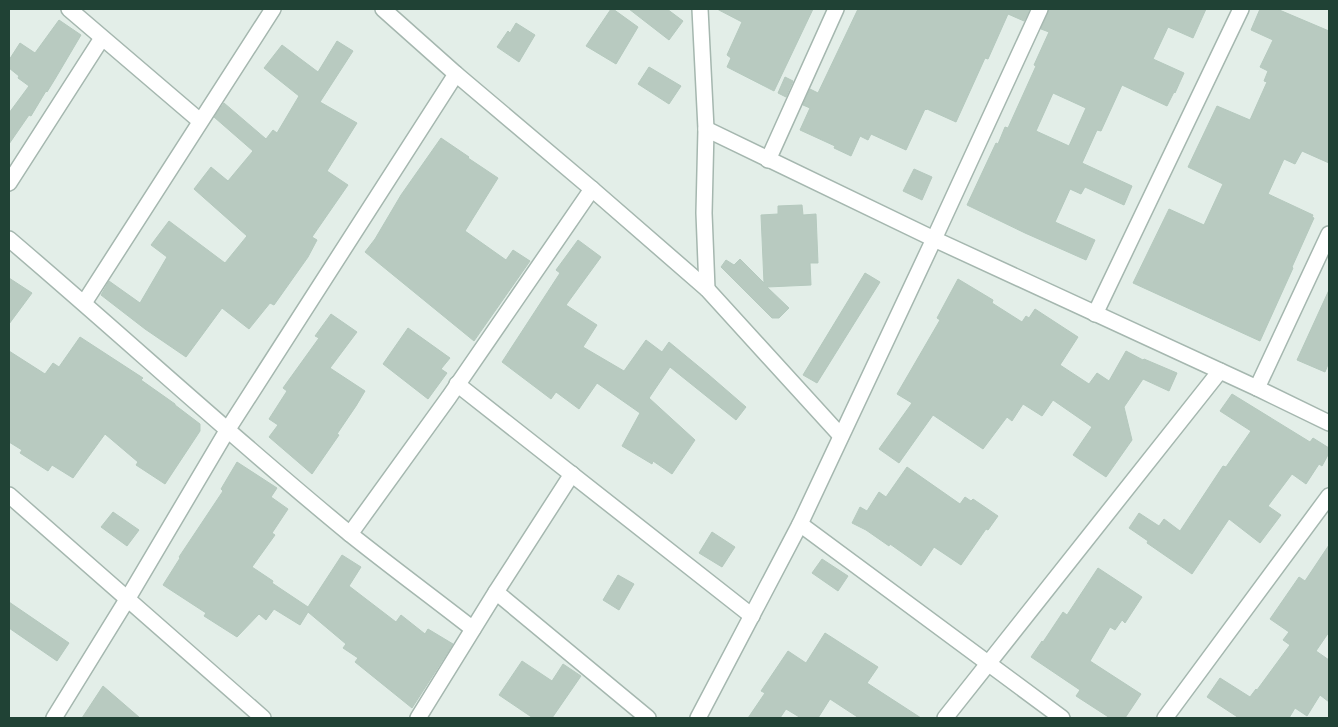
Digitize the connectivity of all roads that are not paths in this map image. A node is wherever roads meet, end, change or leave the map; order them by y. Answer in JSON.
{"nodes":[{"id":1,"x":69,"y":9,"type":"edge"},
{"id":2,"x":273,"y":9,"type":"edge"},
{"id":3,"x":383,"y":9,"type":"edge"},
{"id":4,"x":836,"y":9,"type":"edge"},
{"id":5,"x":1040,"y":9,"type":"edge"},
{"id":6,"x":1241,"y":9,"type":"edge"},
{"id":7,"x":698,"y":11,"type":"edge"},
{"id":8,"x":102,"y":38,"type":"junction"},
{"id":9,"x":456,"y":74,"type":"junction"},
{"id":10,"x":200,"y":121,"type":"junction"},
{"id":11,"x":706,"y":129,"type":"junction"},
{"id":12,"x":768,"y":160,"type":"junction"},
{"id":13,"x":9,"y":183,"type":"edge"},
{"id":14,"x":592,"y":189,"type":"junction"},
{"id":15,"x":1329,"y":234,"type":"edge"},
{"id":16,"x":934,"y":239,"type":"junction"},
{"id":17,"x":9,"y":240,"type":"edge"},
{"id":18,"x":707,"y":290,"type":"junction"},
{"id":19,"x":84,"y":303,"type":"junction"},
{"id":20,"x":1095,"y":314,"type":"junction"},
{"id":21,"x":1220,"y":371,"type":"junction"},
{"id":22,"x":457,"y":384,"type":"junction"},
{"id":23,"x":1258,"y":388,"type":"junction"},
{"id":24,"x":1329,"y":423,"type":"edge"},
{"id":25,"x":228,"y":429,"type":"junction"},
{"id":26,"x":841,"y":436,"type":"junction"},
{"id":27,"x":572,"y":474,"type":"junction"},
{"id":28,"x":9,"y":495,"type":"edge"},
{"id":29,"x":1329,"y":496,"type":"edge"},
{"id":30,"x":800,"y":524,"type":"junction"},
{"id":31,"x":350,"y":534,"type":"junction"},
{"id":32,"x":496,"y":592,"type":"junction"},
{"id":33,"x":128,"y":598,"type":"junction"},
{"id":34,"x":752,"y":616,"type":"junction"},
{"id":35,"x":473,"y":629,"type":"junction"},
{"id":36,"x":988,"y":663,"type":"junction"},
{"id":37,"x":54,"y":718,"type":"edge"},
{"id":38,"x":263,"y":718,"type":"edge"},
{"id":39,"x":418,"y":718,"type":"edge"},
{"id":40,"x":648,"y":718,"type":"edge"},
{"id":41,"x":698,"y":718,"type":"edge"},
{"id":42,"x":945,"y":718,"type":"edge"},
{"id":43,"x":1062,"y":718,"type":"edge"},
{"id":44,"x":1165,"y":718,"type":"edge"}],
"edges":[{"from":1,"to":8,"type":"street"},
{"from":2,"to":10,"type":"street"},
{"from":3,"to":9,"type":"street"},
{"from":4,"to":12,"type":"street"},
{"from":5,"to":16,"type":"street"},
{"from":6,"to":20,"type":"street"},
{"from":7,"to":11,"type":"street"},
{"from":8,"to":10,"type":"street"},
{"from":8,"to":13,"type":"street"},
{"from":9,"to":14,"type":"street"},
{"from":9,"to":25,"type":"street"},
{"from":10,"to":19,"type":"street"},
{"from":11,"to":12,"type":"street"},
{"from":11,"to":18,"type":"street"},
{"from":12,"to":16,"type":"street"},
{"from":14,"to":18,"type":"street"},
{"from":14,"to":22,"type":"street"},
{"from":15,"to":23,"type":"street"},
{"from":16,"to":20,"type":"street"},
{"from":16,"to":26,"type":"street"},
{"from":17,"to":19,"type":"street"},
{"from":18,"to":26,"type":"street"},
{"from":19,"to":25,"type":"street"},
{"from":20,"to":21,"type":"street"},
{"from":21,"to":23,"type":"street"},
{"from":21,"to":36,"type":"street"},
{"from":22,"to":27,"type":"street"},
{"from":22,"to":31,"type":"street"},
{"from":23,"to":24,"type":"street"},
{"from":25,"to":31,"type":"street"},
{"from":25,"to":33,"type":"street"},
{"from":26,"to":30,"type":"street"},
{"from":27,"to":32,"type":"street"},
{"from":27,"to":34,"type":"street"},
{"from":28,"to":33,"type":"street"},
{"from":29,"to":44,"type":"street"},
{"from":30,"to":34,"type":"street"},
{"from":30,"to":36,"type":"street"},
{"from":31,"to":35,"type":"street"},
{"from":32,"to":35,"type":"street"},
{"from":32,"to":40,"type":"street"},
{"from":33,"to":37,"type":"street"},
{"from":33,"to":38,"type":"street"},
{"from":34,"to":41,"type":"street"},
{"from":35,"to":39,"type":"street"},
{"from":36,"to":42,"type":"street"},
{"from":36,"to":43,"type":"street"}]}
